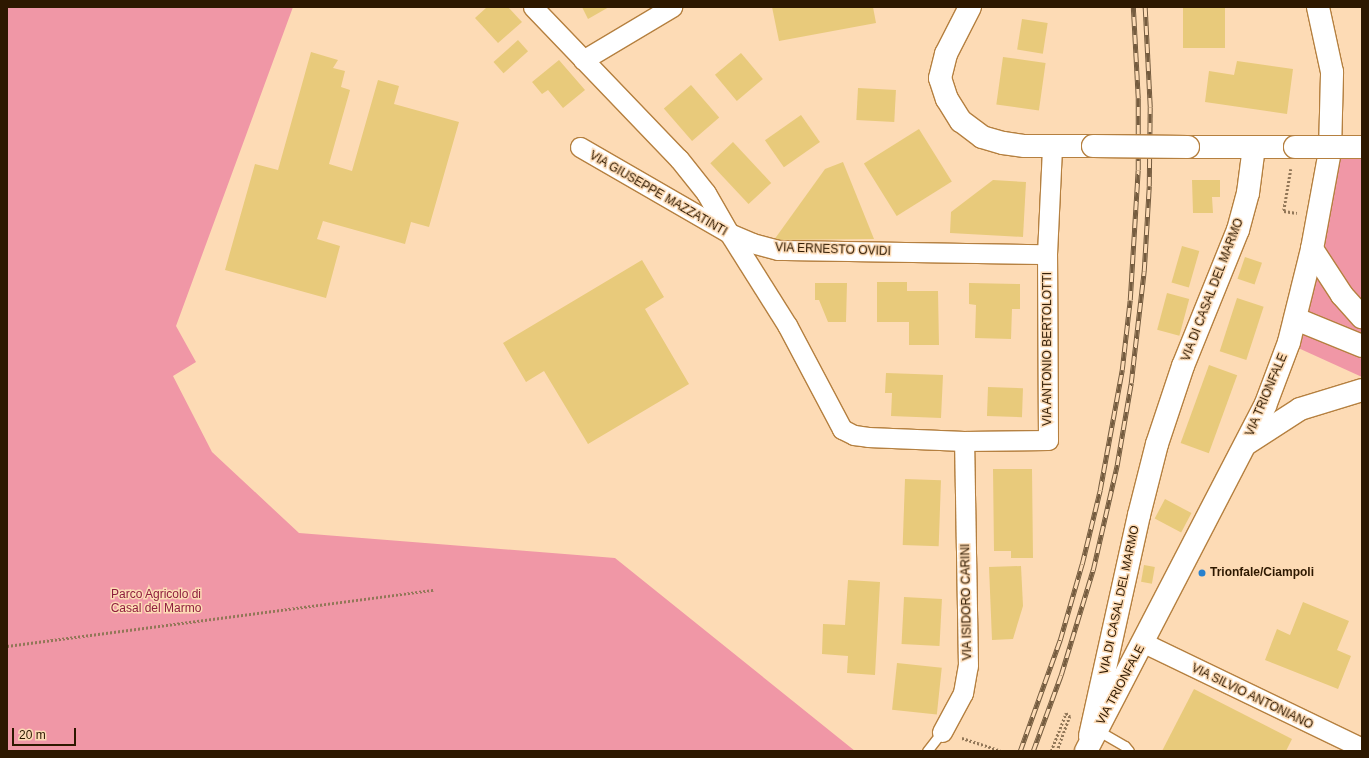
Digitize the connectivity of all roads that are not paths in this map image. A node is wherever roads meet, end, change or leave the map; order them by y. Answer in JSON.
{"nodes":[{"id":1,"x":533,"y":7,"type":"edge"},
{"id":2,"x":672,"y":7,"type":"edge"},
{"id":3,"x":970,"y":7,"type":"edge"},
{"id":4,"x":1318,"y":7,"type":"edge"},
{"id":5,"x":583,"y":60,"type":"junction"},
{"id":6,"x":580,"y":147,"type":"dead end"},
{"id":7,"x":1052,"y":147,"type":"junction"},
{"id":8,"x":1254,"y":147,"type":"junction"},
{"id":9,"x":1362,"y":147,"type":"edge"},
{"id":10,"x":729,"y":233,"type":"junction"},
{"id":11,"x":1312,"y":249,"type":"junction"},
{"id":12,"x":1047,"y":254,"type":"junction"},
{"id":13,"x":1362,"y":317,"type":"edge"},
{"id":14,"x":1296,"y":319,"type":"junction"},
{"id":15,"x":1362,"y":346,"type":"edge"},
{"id":16,"x":1362,"y":390,"type":"edge"},
{"id":17,"x":842,"y":429,"type":"joint"},
{"id":18,"x":964,"y":441,"type":"junction"},
{"id":19,"x":1246,"y":444,"type":"junction"},
{"id":20,"x":1144,"y":643,"type":"junction"},
{"id":21,"x":1097,"y":730,"type":"junction"},
{"id":22,"x":942,"y":732,"type":"joint"},
{"id":23,"x":1362,"y":748,"type":"edge"},
{"id":24,"x":927,"y":751,"type":"edge"},
{"id":25,"x":1086,"y":751,"type":"edge"},
{"id":26,"x":1129,"y":751,"type":"edge"}],
"edges":[{"from":1,"to":5,"type":"street"},
{"from":2,"to":5,"type":"street"},
{"from":3,"to":7,"type":"main road"},
{"from":4,"to":11,"type":"main road","name":"VIA TRIONFALE"},
{"from":5,"to":10,"type":"street"},
{"from":6,"to":10,"type":"street","name":"VIA GIUSEPPE MAZZATINTI"},
{"from":7,"to":8,"type":"main road","bridge":true},
{"from":7,"to":12,"type":"street","name":"VIA ANTONIO BERTOLOTTI"},
{"from":8,"to":9,"type":"main road","bridge":true},
{"from":8,"to":25,"type":"main road","name":"VIA DI CASAL DEL MARMO"},
{"from":10,"to":12,"type":"street","name":"VIA ERNESTO OVIDI"},
{"from":10,"to":17,"type":"street","name":"VIA GIUSEPPE MAZZATINTI"},
{"from":11,"to":13,"type":"main road"},
{"from":11,"to":14,"type":"main road","name":"VIA TRIONFALE"},
{"from":12,"to":18,"type":"street","name":"VIA ANTONIO BERTOLOTTI"},
{"from":14,"to":15,"type":"main road"},
{"from":14,"to":19,"type":"main road","name":"VIA TRIONFALE"},
{"from":16,"to":19,"type":"main road"},
{"from":17,"to":18,"type":"street","name":"VIA ANTONIO BERTOLOTTI"},
{"from":18,"to":22,"type":"street","name":"VIA ISIDORO CARINI"},
{"from":19,"to":20,"type":"main road","name":"VIA TRIONFALE"},
{"from":20,"to":21,"type":"main road","name":"VIA TRIONFALE"},
{"from":20,"to":23,"type":"street","name":"VIA SILVIO ANTONIANO"},
{"from":21,"to":25,"type":"main road","name":"VIA TRIONFALE"},
{"from":21,"to":26,"type":"lane"},
{"from":22,"to":24,"type":"lane","name":"VIA ISIDORO CARINI"}]}
